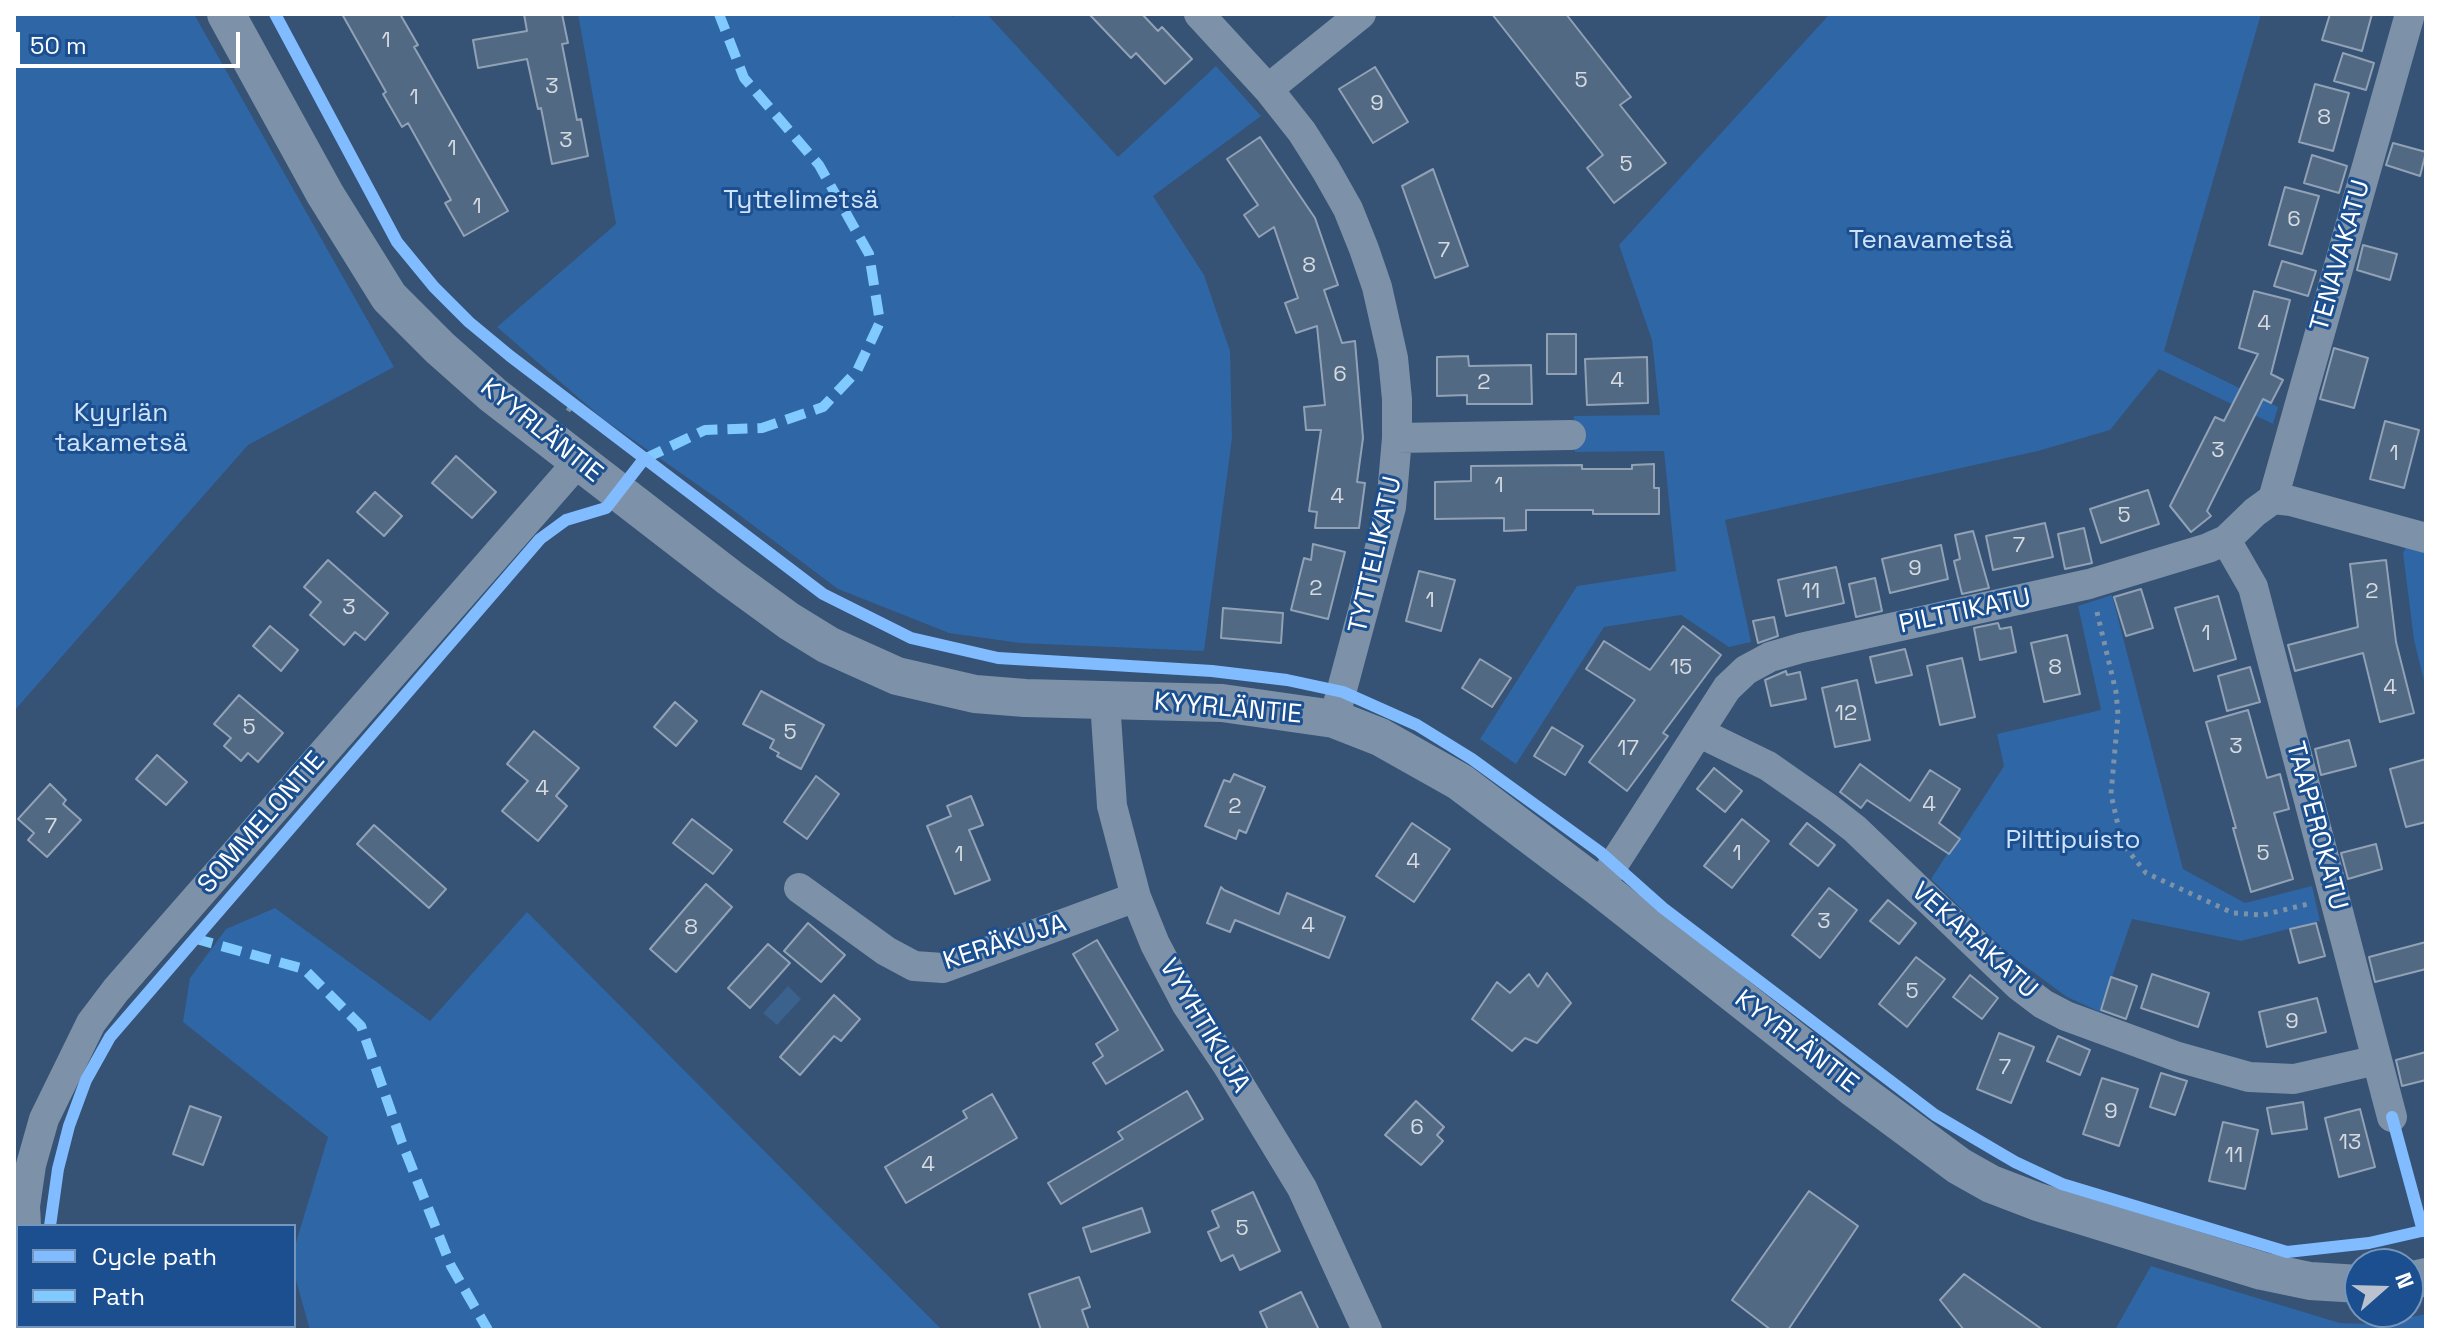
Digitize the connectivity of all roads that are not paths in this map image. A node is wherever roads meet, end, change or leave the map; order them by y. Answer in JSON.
{"nodes":[{"id":1,"x":226,"y":14,"type":"edge"},
{"id":2,"x":1199,"y":14,"type":"edge"},
{"id":3,"x":1361,"y":14,"type":"edge"},
{"id":4,"x":2410,"y":14,"type":"edge"},
{"id":5,"x":1268,"y":89,"type":"junction"},
{"id":6,"x":1571,"y":435,"type":"dead end"},
{"id":7,"x":1397,"y":438,"type":"junction"},
{"id":8,"x":578,"y":462,"type":"junction"},
{"id":9,"x":2273,"y":499,"type":"junction"},
{"id":10,"x":2426,"y":538,"type":"edge"},
{"id":11,"x":2226,"y":540,"type":"junction"},
{"id":12,"x":1105,"y":701,"type":"junction"},
{"id":13,"x":1334,"y":719,"type":"junction"},
{"id":14,"x":1700,"y":733,"type":"junction"},
{"id":15,"x":1599,"y":887,"type":"junction"},
{"id":16,"x":799,"y":888,"type":"dead end"},
{"id":17,"x":1136,"y":897,"type":"junction"},
{"id":18,"x":2377,"y":1060,"type":"junction"},
{"id":19,"x":2392,"y":1117,"type":"dead end"},
{"id":20,"x":26,"y":1224,"type":"edge"},
{"id":21,"x":2344,"y":1283,"type":"edge"},
{"id":22,"x":1367,"y":1330,"type":"edge"}],
"edges":[{"from":1,"to":8,"type":"street","name":"KYYRLÄNTIE"},
{"from":2,"to":5,"type":"street","name":"TYTTELIKATU"},
{"from":3,"to":5,"type":"street"},
{"from":4,"to":9,"type":"street","name":"TENAVAKATU"},
{"from":5,"to":7,"type":"street","name":"TYTTELIKATU"},
{"from":6,"to":7,"type":"street"},
{"from":7,"to":13,"type":"street","name":"TYTTELIKATU"},
{"from":8,"to":12,"type":"street","name":"KYYRLÄNTIE"},
{"from":8,"to":20,"type":"street","name":"SOMMELONTIE"},
{"from":9,"to":10,"type":"street"},
{"from":9,"to":11,"type":"street","name":"PILTTIKATU"},
{"from":11,"to":14,"type":"street","name":"PILTTIKATU"},
{"from":11,"to":18,"type":"street","name":"TAAPEROKATU"},
{"from":12,"to":13,"type":"street","name":"KYYRLÄNTIE"},
{"from":12,"to":17,"type":"street","name":"VYYHTIKUJA"},
{"from":13,"to":15,"type":"street","name":"KYYRLÄNTIE"},
{"from":14,"to":15,"type":"street","name":"PILTTIKATU"},
{"from":14,"to":18,"type":"street","name":"VEKARAKATU"},
{"from":15,"to":21,"type":"street","name":"KYYRLÄNTIE"},
{"from":16,"to":17,"type":"street","name":"KERÄKUJA"},
{"from":17,"to":22,"type":"street","name":"VYYHTIKUJA"},
{"from":18,"to":19,"type":"street","name":"TAAPEROKATU"}]}
